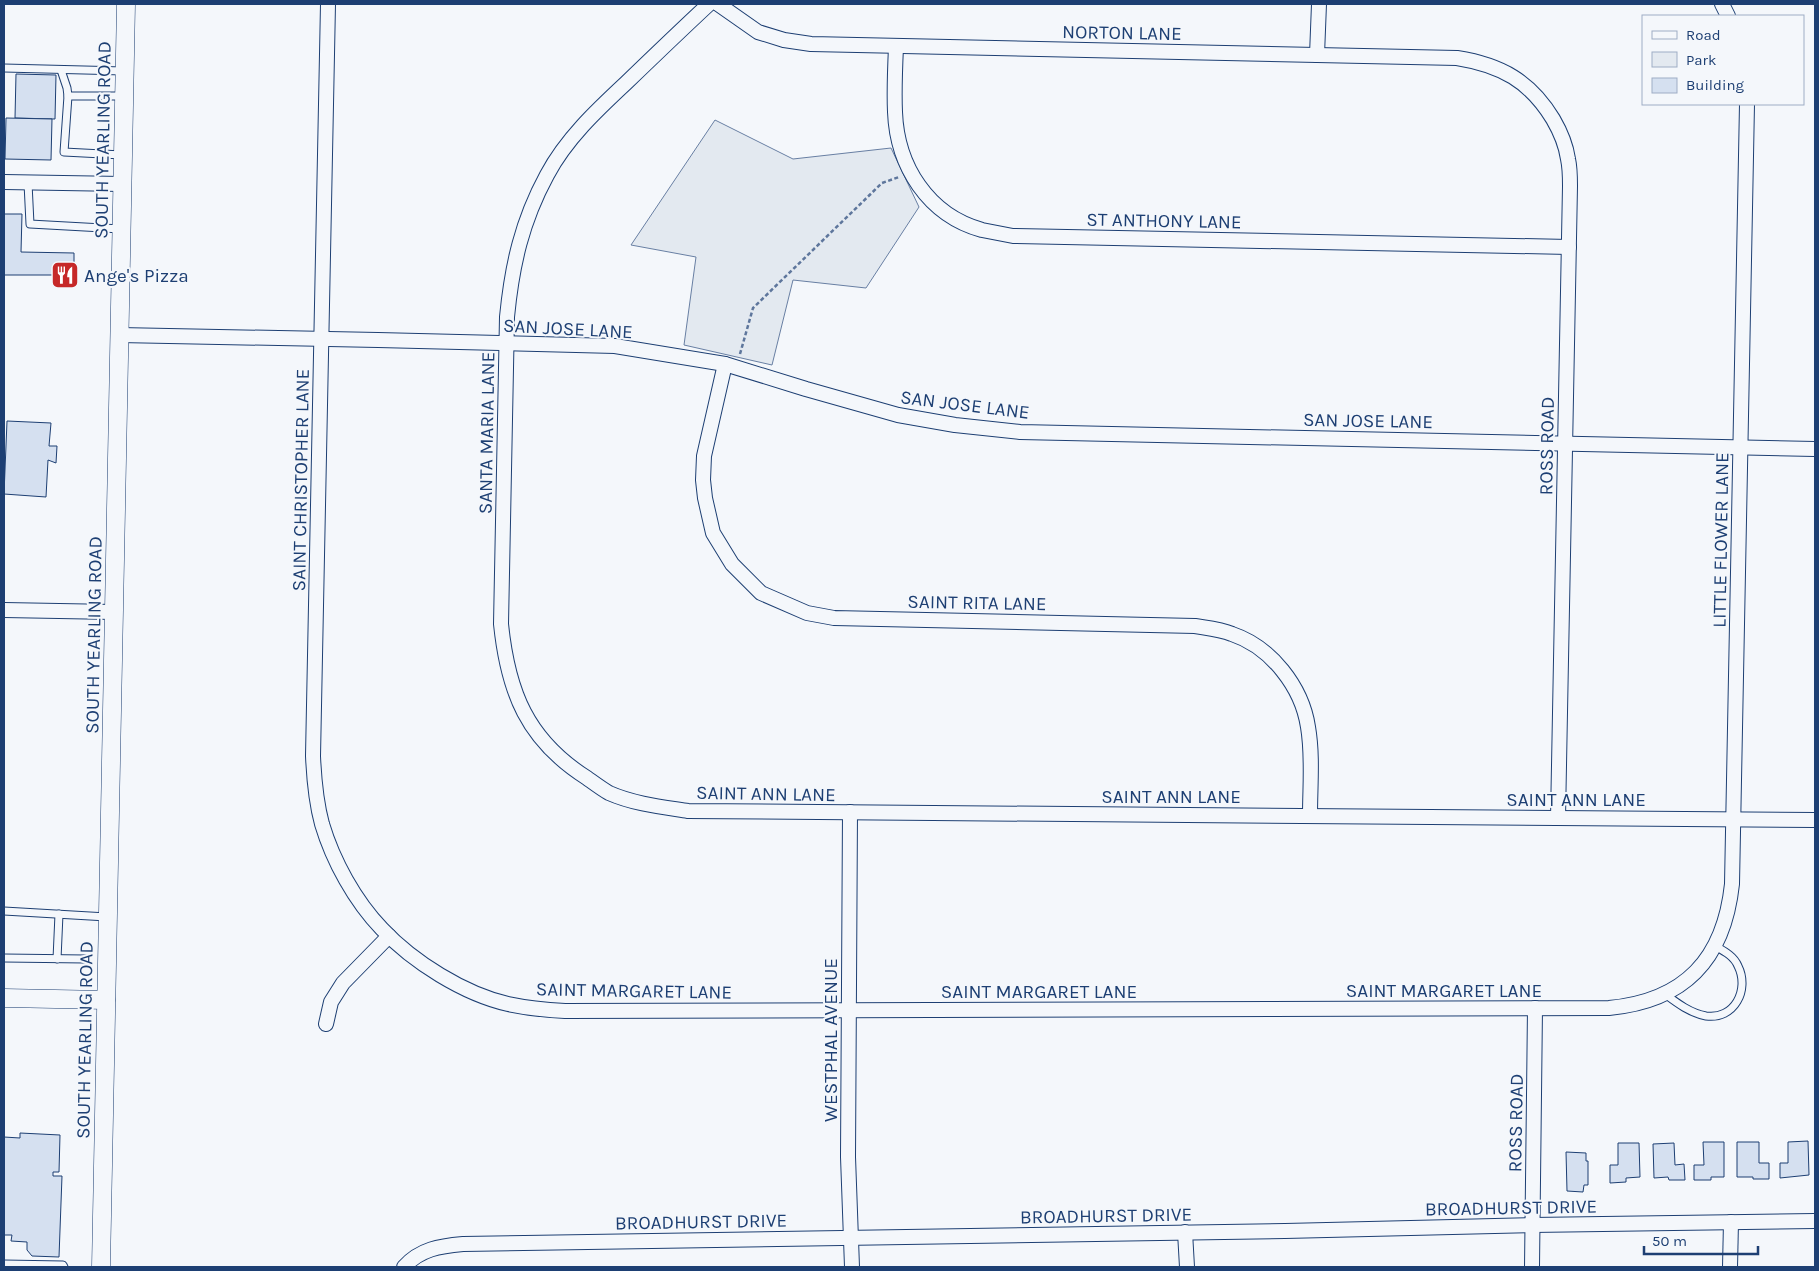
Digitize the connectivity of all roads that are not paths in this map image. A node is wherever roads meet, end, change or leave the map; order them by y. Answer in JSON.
{"nodes":[{"id":1,"x":126,"y":4,"type":"edge"},
{"id":2,"x":328,"y":4,"type":"edge"},
{"id":3,"x":709,"y":4,"type":"edge"},
{"id":4,"x":718,"y":4,"type":"edge"},
{"id":5,"x":1319,"y":4,"type":"edge"},
{"id":6,"x":896,"y":46,"type":"junction"},
{"id":7,"x":1317,"y":55,"type":"junction"},
{"id":8,"x":4,"y":68,"type":"edge"},
{"id":9,"x":61,"y":70,"type":"junction"},
{"id":10,"x":124,"y":71,"type":"junction"},
{"id":11,"x":1528,"y":87,"type":"joint"},
{"id":12,"x":68,"y":96,"type":"junction"},
{"id":13,"x":124,"y":96,"type":"junction"},
{"id":14,"x":1747,"y":105,"type":"edge"},
{"id":15,"x":122,"y":155,"type":"junction"},
{"id":16,"x":4,"y":182,"type":"edge"},
{"id":17,"x":28,"y":183,"type":"junction"},
{"id":18,"x":122,"y":184,"type":"junction"},
{"id":19,"x":121,"y":229,"type":"junction"},
{"id":20,"x":1569,"y":247,"type":"junction"},
{"id":21,"x":119,"y":335,"type":"junction"},
{"id":22,"x":321,"y":338,"type":"junction"},
{"id":23,"x":507,"y":343,"type":"junction"},
{"id":24,"x":731,"y":366,"type":"junction"},
{"id":25,"x":1565,"y":443,"type":"junction"},
{"id":26,"x":1740,"y":447,"type":"junction"},
{"id":27,"x":1815,"y":448,"type":"edge"},
{"id":28,"x":4,"y":610,"type":"edge"},
{"id":29,"x":114,"y":612,"type":"junction"},
{"id":30,"x":545,"y":745,"type":"joint"},
{"id":31,"x":850,"y":812,"type":"junction"},
{"id":32,"x":1310,"y":815,"type":"junction"},
{"id":33,"x":1558,"y":818,"type":"junction"},
{"id":34,"x":1734,"y":819,"type":"junction"},
{"id":35,"x":1815,"y":820,"type":"edge"},
{"id":36,"x":4,"y":911,"type":"edge"},
{"id":37,"x":59,"y":914,"type":"junction"},
{"id":38,"x":108,"y":917,"type":"junction"},
{"id":39,"x":389,"y":936,"type":"junction"},
{"id":40,"x":1715,"y":946,"type":"junction"},
{"id":41,"x":4,"y":958,"type":"edge"},
{"id":42,"x":56,"y":959,"type":"junction"},
{"id":43,"x":85,"y":959,"type":"dead end"},
{"id":44,"x":1699,"y":970,"type":"joint"},
{"id":45,"x":1665,"y":994,"type":"junction"},
{"id":46,"x":4,"y":998,"type":"edge"},
{"id":47,"x":106,"y":1000,"type":"junction"},
{"id":48,"x":1535,"y":1008,"type":"junction"},
{"id":49,"x":849,"y":1010,"type":"junction"},
{"id":50,"x":326,"y":1024,"type":"dead end"},
{"id":51,"x":1815,"y":1221,"type":"edge"},
{"id":52,"x":1731,"y":1222,"type":"junction"},
{"id":53,"x":1532,"y":1225,"type":"junction"},
{"id":54,"x":1185,"y":1232,"type":"junction"},
{"id":55,"x":850,"y":1237,"type":"junction"},
{"id":56,"x":9,"y":1265,"type":"edge"},
{"id":57,"x":64,"y":1267,"type":"edge"},
{"id":58,"x":101,"y":1267,"type":"edge"},
{"id":59,"x":404,"y":1267,"type":"edge"},
{"id":60,"x":852,"y":1267,"type":"edge"},
{"id":61,"x":1187,"y":1267,"type":"edge"},
{"id":62,"x":1532,"y":1267,"type":"edge"},
{"id":63,"x":1730,"y":1267,"type":"edge"}],
"edges":[{"from":1,"to":10,"type":"street","name":"SOUTH YEARLING ROAD"},
{"from":2,"to":22,"type":"street","name":"SAINT CHRISTOPHER LANE"},
{"from":3,"to":23,"type":"street","name":"SANTA MARIA LANE"},
{"from":4,"to":6,"type":"street","name":"NORTON LANE"},
{"from":5,"to":7,"type":"street"},
{"from":6,"to":7,"type":"street","name":"NORTON LANE"},
{"from":6,"to":20,"type":"street","name":"ST ANTHONY LANE"},
{"from":7,"to":11,"type":"street","name":"NORTON LANE"},
{"from":8,"to":9,"type":"lane"},
{"from":9,"to":10,"type":"lane"},
{"from":9,"to":12,"type":"lane"},
{"from":10,"to":13,"type":"street","name":"SOUTH YEARLING ROAD"},
{"from":11,"to":20,"type":"street","name":"ROSS ROAD"},
{"from":12,"to":13,"type":"lane"},
{"from":12,"to":15,"type":"lane"},
{"from":13,"to":15,"type":"street","name":"SOUTH YEARLING ROAD"},
{"from":14,"to":26,"type":"street","name":"LITTLE FLOWER LANE"},
{"from":15,"to":18,"type":"street","name":"SOUTH YEARLING ROAD"},
{"from":16,"to":17,"type":"street"},
{"from":17,"to":18,"type":"street"},
{"from":17,"to":19,"type":"lane"},
{"from":18,"to":19,"type":"street","name":"SOUTH YEARLING ROAD"},
{"from":19,"to":21,"type":"street","name":"SOUTH YEARLING ROAD"},
{"from":20,"to":25,"type":"street","name":"ROSS ROAD"},
{"from":21,"to":22,"type":"street","name":"SAN JOSE LANE"},
{"from":21,"to":29,"type":"street","name":"SOUTH YEARLING ROAD"},
{"from":22,"to":23,"type":"street","name":"SAN JOSE LANE"},
{"from":22,"to":39,"type":"street","name":"SAINT CHRISTOPHER LANE"},
{"from":23,"to":24,"type":"street","name":"SAN JOSE LANE"},
{"from":23,"to":30,"type":"street","name":"SANTA MARIA LANE"},
{"from":24,"to":25,"type":"street","name":"SAN JOSE LANE"},
{"from":24,"to":32,"type":"street","name":"SAINT RITA LANE"},
{"from":25,"to":26,"type":"street","name":"SAN JOSE LANE"},
{"from":25,"to":33,"type":"street","name":"ROSS ROAD"},
{"from":26,"to":27,"type":"street","name":"SAN JOSE LANE"},
{"from":26,"to":34,"type":"street","name":"LITTLE FLOWER LANE"},
{"from":28,"to":29,"type":"street"},
{"from":29,"to":38,"type":"street","name":"SOUTH YEARLING ROAD"},
{"from":30,"to":31,"type":"street","name":"SAINT ANN LANE"},
{"from":31,"to":32,"type":"street","name":"SAINT ANN LANE"},
{"from":31,"to":49,"type":"street","name":"WESTPHAL AVENUE"},
{"from":32,"to":33,"type":"street","name":"SAINT ANN LANE"},
{"from":33,"to":34,"type":"street","name":"SAINT ANN LANE"},
{"from":34,"to":35,"type":"street","name":"SAINT ANN LANE"},
{"from":34,"to":40,"type":"street","name":"LITTLE FLOWER LANE"},
{"from":36,"to":37,"type":"lane"},
{"from":37,"to":38,"type":"lane"},
{"from":37,"to":42,"type":"lane"},
{"from":38,"to":47,"type":"street","name":"SOUTH YEARLING ROAD"},
{"from":39,"to":49,"type":"street","name":"SAINT MARGARET LANE"},
{"from":39,"to":50,"type":"street"},
{"from":40,"to":44,"type":"street","name":"LITTLE FLOWER LANE"},
{"from":40,"to":45,"type":"lane"},
{"from":41,"to":42,"type":"lane"},
{"from":42,"to":43,"type":"lane"},
{"from":44,"to":45,"type":"street","name":"SAINT MARGARET LANE"},
{"from":45,"to":48,"type":"street","name":"SAINT MARGARET LANE"},
{"from":46,"to":47,"type":"street"},
{"from":47,"to":58,"type":"street","name":"SOUTH YEARLING ROAD"},
{"from":48,"to":49,"type":"street","name":"SAINT MARGARET LANE"},
{"from":48,"to":53,"type":"street","name":"ROSS ROAD"},
{"from":49,"to":55,"type":"street","name":"WESTPHAL AVENUE"},
{"from":51,"to":52,"type":"street","name":"BROADHURST DRIVE"},
{"from":52,"to":53,"type":"street","name":"BROADHURST DRIVE"},
{"from":52,"to":63,"type":"street"},
{"from":53,"to":54,"type":"street","name":"BROADHURST DRIVE"},
{"from":53,"to":62,"type":"street","name":"ROSS ROAD"},
{"from":54,"to":55,"type":"street","name":"BROADHURST DRIVE"},
{"from":54,"to":61,"type":"street"},
{"from":55,"to":59,"type":"street","name":"BROADHURST DRIVE"},
{"from":55,"to":60,"type":"street","name":"WESTPHAL AVENUE"},
{"from":56,"to":57,"type":"lane"}]}
